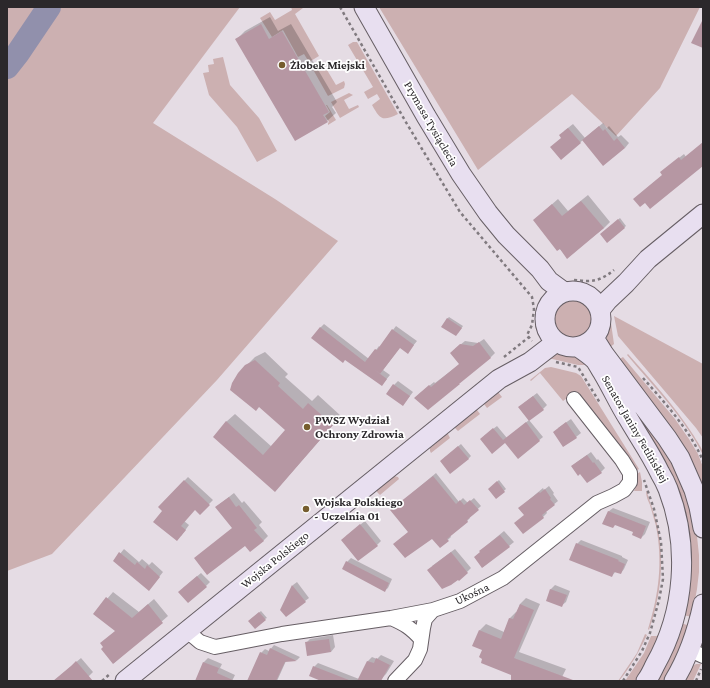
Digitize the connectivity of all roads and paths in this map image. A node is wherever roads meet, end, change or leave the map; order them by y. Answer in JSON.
{"nodes":[{"id":1,"x":364,"y":7,"type":"edge"},
{"id":2,"x":703,"y":214,"type":"edge"},
{"id":3,"x":648,"y":259,"type":"junction"},
{"id":4,"x":619,"y":266,"type":"dead end"},
{"id":5,"x":546,"y":288,"type":"junction"},
{"id":6,"x":588,"y":296,"type":"junction"},
{"id":7,"x":600,"y":310,"type":"junction"},
{"id":8,"x":545,"y":326,"type":"junction"},
{"id":9,"x":556,"y":342,"type":"junction"},
{"id":10,"x":586,"y":342,"type":"junction"},
{"id":11,"x":499,"y":379,"type":"junction"},
{"id":12,"x":574,"y":399,"type":"dead end"},
{"id":13,"x":703,"y":528,"type":"edge"},
{"id":14,"x":703,"y":604,"type":"edge"},
{"id":15,"x":433,"y":610,"type":"junction"},
{"id":16,"x":391,"y":618,"type":"junction"},
{"id":17,"x":187,"y":631,"type":"junction"},
{"id":18,"x":421,"y":639,"type":"junction"},
{"id":19,"x":696,"y":653,"type":"edge"},
{"id":20,"x":703,"y":665,"type":"edge"},
{"id":21,"x":125,"y":681,"type":"edge"},
{"id":22,"x":395,"y":681,"type":"edge"},
{"id":23,"x":646,"y":681,"type":"edge"},
{"id":24,"x":674,"y":681,"type":"edge"},
{"id":25,"x":696,"y":681,"type":"edge"}],
"edges":[{"from":1,"to":5,"type":"main road","name":"Prymasa Tysiąclecia"},
{"from":2,"to":3,"type":"main road"},
{"from":3,"to":6,"type":"main road"},
{"from":3,"to":7,"type":"main road"},
{"from":4,"to":5,"type":"path"},
{"from":5,"to":6,"type":"main road"},
{"from":5,"to":8,"type":"main road","name":"Prymasa Tysiąclecia"},
{"from":6,"to":7,"type":"main road"},
{"from":7,"to":10,"type":"main road"},
{"from":8,"to":9,"type":"main road"},
{"from":8,"to":11,"type":"main road","name":"Wojska Polskiego"},
{"from":9,"to":10,"type":"main road"},
{"from":9,"to":11,"type":"main road","name":"Wojska Polskiego"},
{"from":10,"to":13,"type":"main road","name":"Senator Janiny Fetlińskiej"},
{"from":10,"to":23,"type":"main road","name":"Senator Janiny Fetlińskiej"},
{"from":11,"to":17,"type":"main road","name":"Wojska Polskiego"},
{"from":12,"to":15,"type":"street","name":"Ukośna"},
{"from":14,"to":19,"type":"main road"},
{"from":15,"to":16,"type":"street","name":"Ukośna"},
{"from":15,"to":18,"type":"street"},
{"from":16,"to":17,"type":"street","name":"Ukośna"},
{"from":16,"to":18,"type":"street"},
{"from":17,"to":21,"type":"main road","name":"Wojska Polskiego"},
{"from":18,"to":22,"type":"street"},
{"from":19,"to":24,"type":"main road"},
{"from":20,"to":25,"type":"path"}]}
